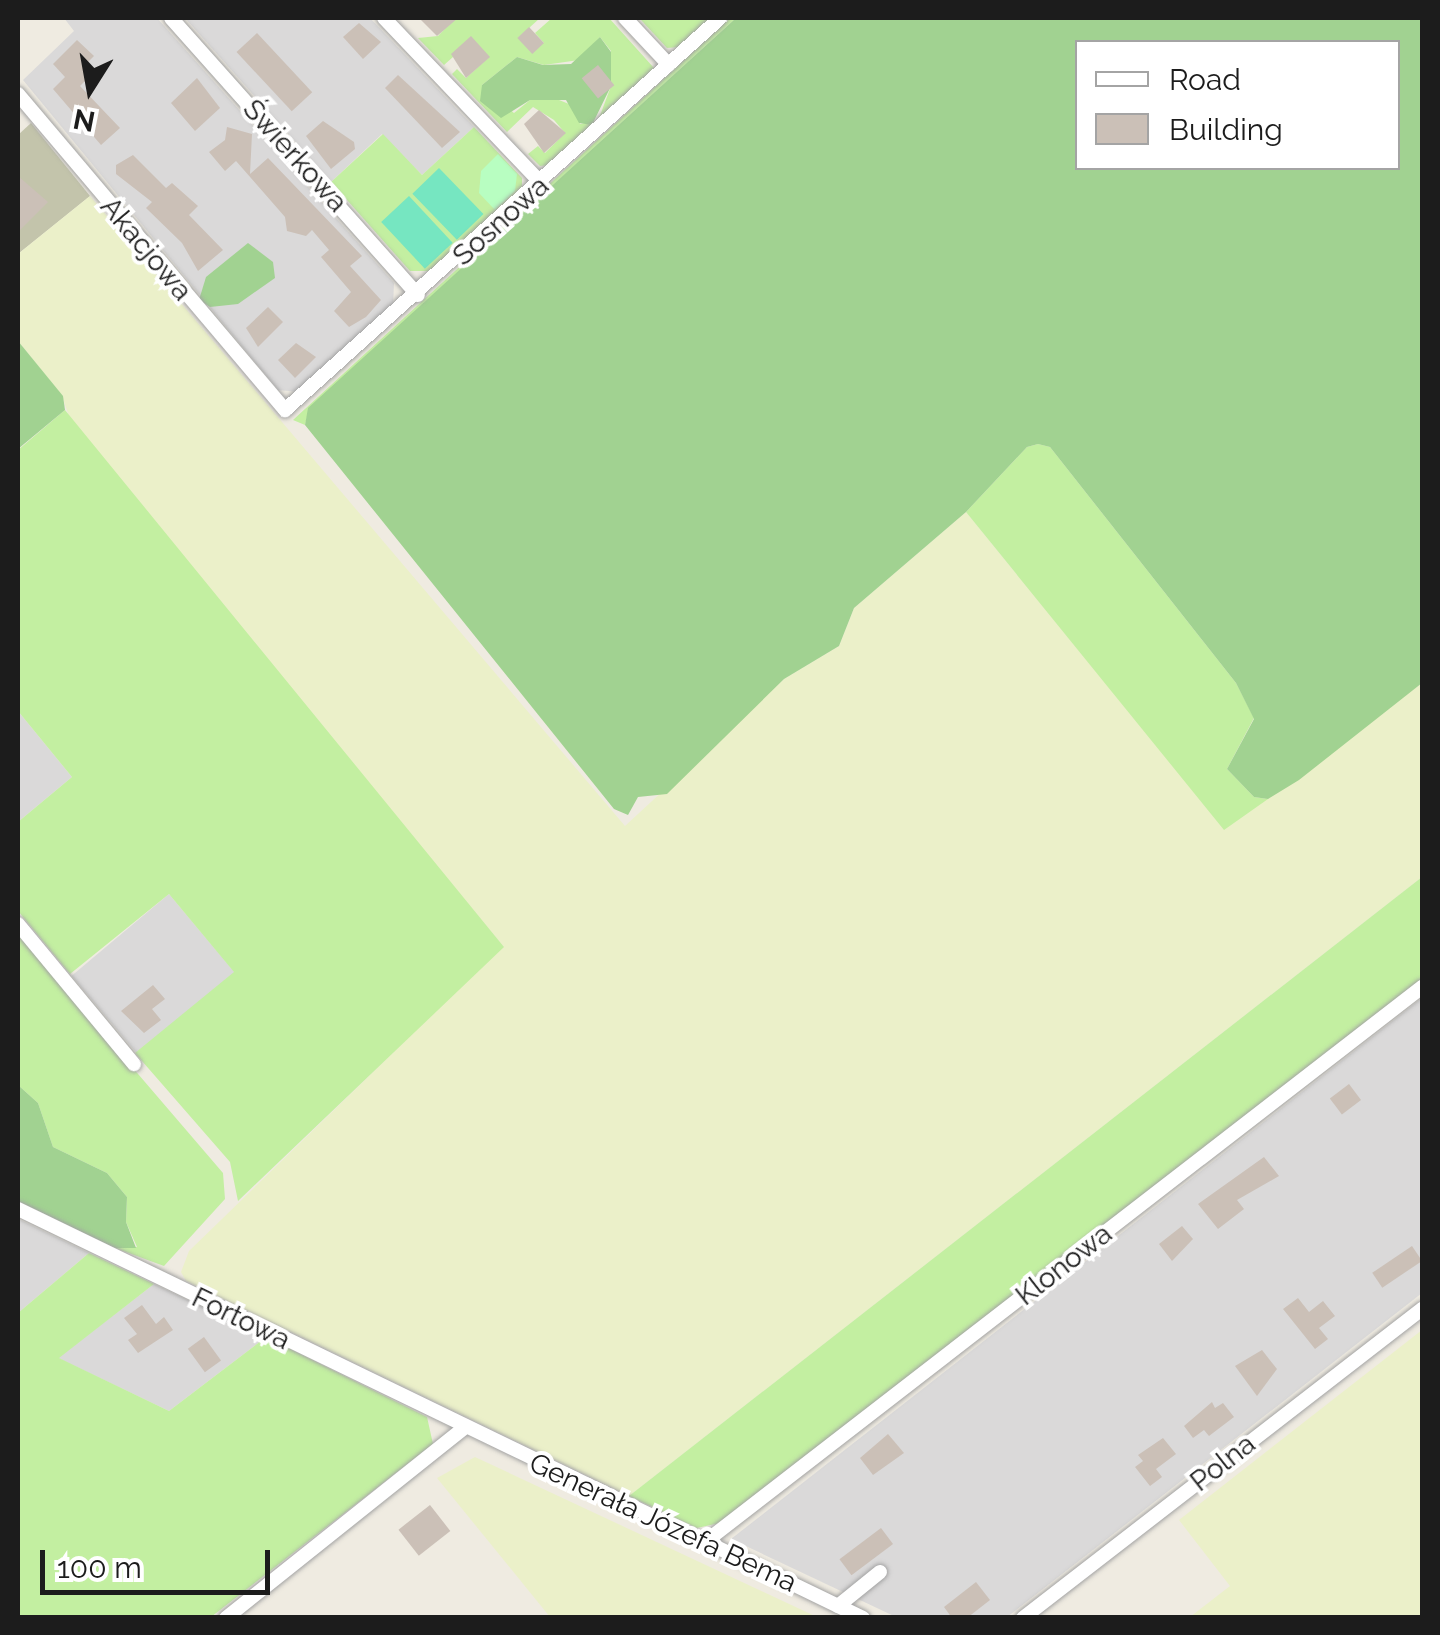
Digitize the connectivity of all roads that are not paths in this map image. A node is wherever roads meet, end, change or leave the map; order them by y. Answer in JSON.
{"nodes":[{"id":1,"x":171,"y":18,"type":"edge"},
{"id":2,"x":384,"y":18,"type":"edge"},
{"id":3,"x":625,"y":18,"type":"edge"},
{"id":4,"x":720,"y":18,"type":"edge"},
{"id":5,"x":670,"y":65,"type":"junction"},
{"id":6,"x":18,"y":94,"type":"edge"},
{"id":7,"x":542,"y":184,"type":"junction"},
{"id":8,"x":418,"y":296,"type":"junction"},
{"id":9,"x":275,"y":405,"type":"joint"},
{"id":10,"x":18,"y":924,"type":"edge"},
{"id":11,"x":1422,"y":988,"type":"edge"},
{"id":12,"x":134,"y":1064,"type":"dead end"},
{"id":13,"x":18,"y":1209,"type":"edge"},
{"id":14,"x":1422,"y":1309,"type":"edge"},
{"id":15,"x":463,"y":1429,"type":"junction"},
{"id":16,"x":705,"y":1542,"type":"junction"},
{"id":17,"x":880,"y":1572,"type":"dead end"},
{"id":18,"x":838,"y":1606,"type":"junction"},
{"id":19,"x":226,"y":1618,"type":"edge"},
{"id":20,"x":863,"y":1618,"type":"edge"},
{"id":21,"x":1024,"y":1618,"type":"edge"}],
"edges":[{"from":1,"to":8,"type":"street","name":"Świerkowa"},
{"from":2,"to":7,"type":"street"},
{"from":3,"to":5,"type":"street"},
{"from":4,"to":5,"type":"street","name":"Sosnowa"},
{"from":5,"to":7,"type":"street","name":"Sosnowa"},
{"from":6,"to":9,"type":"street","name":"Akacjowa"},
{"from":7,"to":8,"type":"street","name":"Sosnowa"},
{"from":8,"to":9,"type":"street","name":"Sosnowa"},
{"from":10,"to":12,"type":"street"},
{"from":11,"to":16,"type":"street","name":"Klonowa"},
{"from":13,"to":15,"type":"street","name":"Fortowa"},
{"from":14,"to":21,"type":"street","name":"Polna"},
{"from":15,"to":16,"type":"street","name":"Generała Józefa Bema"},
{"from":15,"to":19,"type":"street"},
{"from":16,"to":18,"type":"street","name":"Generała Józefa Bema"},
{"from":17,"to":18,"type":"street"},
{"from":18,"to":20,"type":"street","name":"Generała Józefa Bema"}]}
